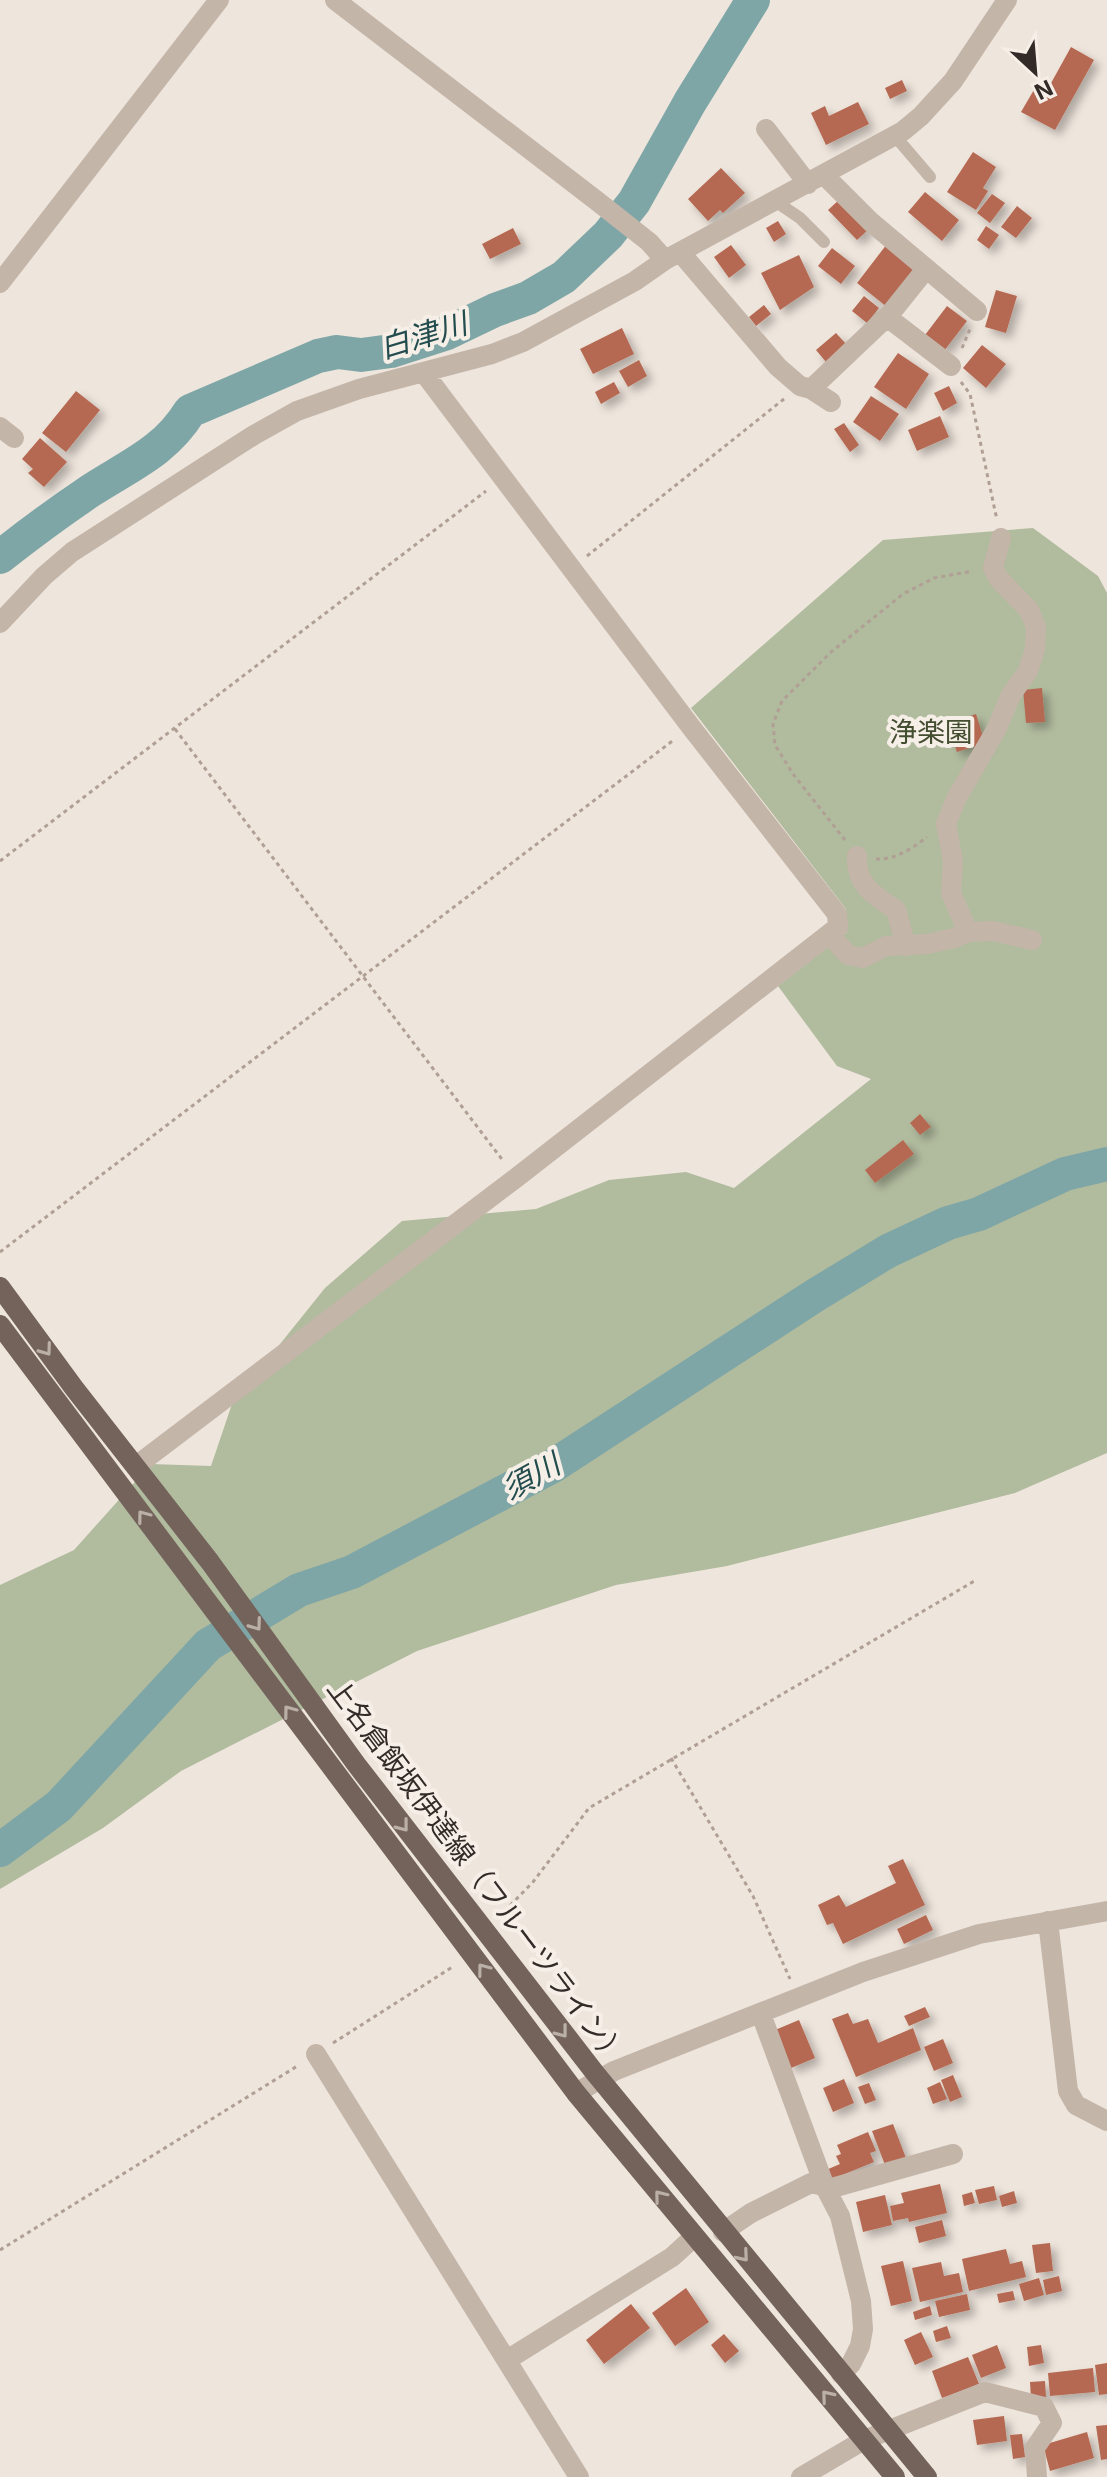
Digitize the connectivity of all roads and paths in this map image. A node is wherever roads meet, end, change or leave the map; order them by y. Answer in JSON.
{"nodes":[{"id":1,"x":219,"y":0,"type":"edge"},
{"id":2,"x":335,"y":0,"type":"edge"},
{"id":3,"x":1007,"y":0,"type":"edge"},
{"id":4,"x":766,"y":129,"type":"dead end"},
{"id":5,"x":895,"y":136,"type":"junction"},
{"id":6,"x":930,"y":177,"type":"dead end"},
{"id":7,"x":816,"y":180,"type":"junction"},
{"id":8,"x":775,"y":201,"type":"junction"},
{"id":9,"x":824,"y":242,"type":"dead end"},
{"id":10,"x":672,"y":256,"type":"junction"},
{"id":11,"x":926,"y":269,"type":"junction"},
{"id":12,"x":0,"y":283,"type":"edge"},
{"id":13,"x":977,"y":311,"type":"joint"},
{"id":14,"x":887,"y":317,"type":"junction"},
{"id":15,"x":951,"y":366,"type":"junction"},
{"id":16,"x":424,"y":373,"type":"junction"},
{"id":17,"x":805,"y":388,"type":"junction"},
{"id":18,"x":831,"y":402,"type":"dead end"},
{"id":19,"x":502,"y":479,"type":"junction"},
{"id":20,"x":1001,"y":538,"type":"joint"},
{"id":21,"x":572,"y":567,"type":"junction"},
{"id":22,"x":993,"y":568,"type":"junction"},
{"id":23,"x":0,"y":623,"type":"edge"},
{"id":24,"x":691,"y":727,"type":"junction"},
{"id":25,"x":175,"y":729,"type":"junction"},
{"id":26,"x":946,"y":824,"type":"junction"},
{"id":27,"x":857,"y":856,"type":"junction"},
{"id":28,"x":0,"y":861,"type":"edge"},
{"id":29,"x":968,"y":932,"type":"junction"},
{"id":30,"x":829,"y":934,"type":"junction"},
{"id":31,"x":1032,"y":940,"type":"dead end"},
{"id":32,"x":906,"y":946,"type":"junction"},
{"id":33,"x":363,"y":977,"type":"junction"},
{"id":34,"x":516,"y":1178,"type":"junction"},
{"id":35,"x":0,"y":1252,"type":"edge"},
{"id":36,"x":0,"y":1287,"type":"edge"},
{"id":37,"x":0,"y":1325,"type":"edge"},
{"id":38,"x":136,"y":1466,"type":"junction"},
{"id":39,"x":976,"y":1580,"type":"dead end"},
{"id":40,"x":671,"y":1758,"type":"junction"},
{"id":41,"x":1107,"y":1911,"type":"edge"},
{"id":42,"x":1048,"y":1921,"type":"junction"},
{"id":43,"x":484,"y":1930,"type":"junction"},
{"id":44,"x":472,"y":1955,"type":"junction"},
{"id":45,"x":797,"y":1999,"type":"junction"},
{"id":46,"x":761,"y":2014,"type":"junction"},
{"id":47,"x":316,"y":2054,"type":"junction"},
{"id":48,"x":600,"y":2080,"type":"junction"},
{"id":49,"x":576,"y":2093,"type":"junction"},
{"id":50,"x":1107,"y":2121,"type":"edge"},
{"id":51,"x":953,"y":2154,"type":"dead end"},
{"id":52,"x":825,"y":2187,"type":"junction"},
{"id":53,"x":723,"y":2232,"type":"junction"},
{"id":54,"x":694,"y":2237,"type":"junction"},
{"id":55,"x":0,"y":2250,"type":"edge"},
{"id":56,"x":507,"y":2360,"type":"junction"},
{"id":57,"x":841,"y":2374,"type":"junction"},
{"id":58,"x":888,"y":2430,"type":"junction"},
{"id":59,"x":864,"y":2440,"type":"junction"},
{"id":60,"x":579,"y":2477,"type":"edge"},
{"id":61,"x":801,"y":2477,"type":"edge"},
{"id":62,"x":895,"y":2477,"type":"edge"},
{"id":63,"x":927,"y":2477,"type":"edge"},
{"id":64,"x":1037,"y":2477,"type":"edge"}],
"edges":[{"from":1,"to":12,"type":"street"},
{"from":2,"to":10,"type":"street"},
{"from":3,"to":5,"type":"street"},
{"from":4,"to":7,"type":"street"},
{"from":5,"to":6,"type":"lane"},
{"from":5,"to":7,"type":"street"},
{"from":7,"to":8,"type":"street"},
{"from":7,"to":11,"type":"street"},
{"from":8,"to":9,"type":"lane"},
{"from":8,"to":10,"type":"street"},
{"from":10,"to":16,"type":"street"},
{"from":10,"to":17,"type":"street"},
{"from":11,"to":13,"type":"street"},
{"from":11,"to":14,"type":"street"},
{"from":13,"to":15,"type":"path"},
{"from":14,"to":15,"type":"street"},
{"from":14,"to":17,"type":"street"},
{"from":15,"to":20,"type":"path"},
{"from":16,"to":19,"type":"street"},
{"from":16,"to":23,"type":"street"},
{"from":17,"to":18,"type":"street"},
{"from":17,"to":21,"type":"path"},
{"from":19,"to":21,"type":"street"},
{"from":19,"to":25,"type":"path"},
{"from":20,"to":22,"type":"street"},
{"from":21,"to":24,"type":"street"},
{"from":22,"to":26,"type":"street"},
{"from":22,"to":27,"type":"path"},
{"from":24,"to":30,"type":"street"},
{"from":24,"to":33,"type":"path"},
{"from":25,"to":28,"type":"path"},
{"from":25,"to":33,"type":"path"},
{"from":26,"to":27,"type":"path"},
{"from":26,"to":29,"type":"street"},
{"from":27,"to":32,"type":"street"},
{"from":29,"to":31,"type":"street"},
{"from":29,"to":32,"type":"street"},
{"from":30,"to":32,"type":"street"},
{"from":30,"to":34,"type":"street"},
{"from":33,"to":34,"type":"path"},
{"from":33,"to":35,"type":"path"},
{"from":34,"to":38,"type":"street"},
{"from":36,"to":38,"type":"main road","name":"上名倉飯坂伊達線（フルーツライン）","one_way":true},
{"from":44,"to":37,"type":"main road","name":"上名倉飯坂伊達線（フルーツライン）","one_way":true},
{"from":38,"to":43,"type":"main road","name":"上名倉飯坂伊達線（フルーツライン）","one_way":true},
{"from":39,"to":40,"type":"path"},
{"from":40,"to":43,"type":"path"},
{"from":40,"to":45,"type":"path"},
{"from":41,"to":42,"type":"street"},
{"from":42,"to":45,"type":"street"},
{"from":42,"to":50,"type":"street"},
{"from":43,"to":48,"type":"main road","name":"上名倉飯坂伊達線（フルーツライン）","one_way":true},
{"from":44,"to":47,"type":"path"},
{"from":49,"to":44,"type":"main road","name":"上名倉飯坂伊達線（フルーツライン）","one_way":true},
{"from":45,"to":46,"type":"street"},
{"from":46,"to":48,"type":"street"},
{"from":46,"to":52,"type":"street"},
{"from":47,"to":55,"type":"path"},
{"from":47,"to":56,"type":"street"},
{"from":48,"to":49,"type":"street"},
{"from":48,"to":53,"type":"main road","name":"上名倉飯坂伊達線（フルーツライン）"},
{"from":54,"to":49,"type":"main road","name":"上名倉飯坂伊達線（フルーツライン）","one_way":true},
{"from":51,"to":52,"type":"street"},
{"from":52,"to":53,"type":"street"},
{"from":52,"to":57,"type":"street"},
{"from":53,"to":57,"type":"main road","name":"上名倉飯坂伊達線（フルーツライン）","one_way":true},
{"from":54,"to":56,"type":"street"},
{"from":59,"to":54,"type":"main road","name":"上名倉飯坂伊達線（フルーツライン）","one_way":true},
{"from":56,"to":60,"type":"street"},
{"from":57,"to":58,"type":"main road","name":"上名倉飯坂伊達線（フルーツライン）"},
{"from":58,"to":59,"type":"street"},
{"from":58,"to":63,"type":"main road","name":"上名倉飯坂伊達線（フルーツライン）"},
{"from":58,"to":64,"type":"street"},
{"from":59,"to":61,"type":"street"},
{"from":59,"to":62,"type":"main road","name":"上名倉飯坂伊達線（フルーツライン）"}]}
